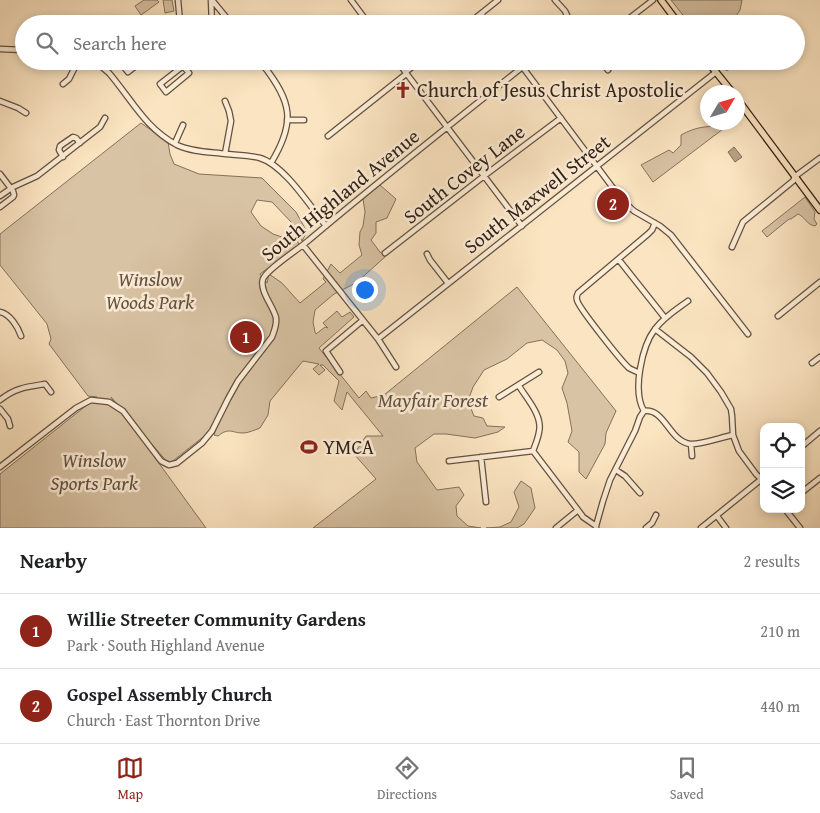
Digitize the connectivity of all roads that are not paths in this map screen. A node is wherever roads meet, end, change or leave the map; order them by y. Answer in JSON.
{"nodes":[{"id":1,"x":178,"y":0,"type":"edge"},
{"id":2,"x":212,"y":0,"type":"edge"},
{"id":3,"x":351,"y":0,"type":"edge"},
{"id":4,"x":498,"y":0,"type":"edge"},
{"id":5,"x":555,"y":0,"type":"edge"},
{"id":6,"x":653,"y":0,"type":"edge"},
{"id":7,"x":661,"y":0,"type":"edge"},
{"id":8,"x":481,"y":14,"type":"edge"},
{"id":9,"x":179,"y":15,"type":"edge"},
{"id":10,"x":212,"y":15,"type":"edge"},
{"id":11,"x":224,"y":15,"type":"edge"},
{"id":12,"x":362,"y":15,"type":"edge"},
{"id":13,"x":567,"y":15,"type":"edge"},
{"id":14,"x":634,"y":15,"type":"edge"},
{"id":15,"x":672,"y":15,"type":"edge"},
{"id":16,"x":0,"y":49,"type":"edge"},
{"id":17,"x":15,"y":50,"type":"edge"},
{"id":18,"x":74,"y":70,"type":"edge"},
{"id":19,"x":106,"y":70,"type":"edge"},
{"id":20,"x":175,"y":70,"type":"edge"},
{"id":21,"x":186,"y":70,"type":"edge"},
{"id":22,"x":266,"y":70,"type":"edge"},
{"id":23,"x":403,"y":70,"type":"edge"},
{"id":24,"x":408,"y":70,"type":"edge"},
{"id":25,"x":520,"y":70,"type":"edge"},
{"id":26,"x":524,"y":70,"type":"edge"},
{"id":27,"x":716,"y":72,"type":"joint"},
{"id":28,"x":406,"y":74,"type":"junction"},
{"id":29,"x":63,"y":84,"type":"dead end"},
{"id":30,"x":726,"y":85,"type":"edge"},
{"id":31,"x":0,"y":101,"type":"edge"},
{"id":32,"x":224,"y":101,"type":"dead end"},
{"id":33,"x":745,"y":109,"type":"edge"},
{"id":34,"x":26,"y":113,"type":"dead end"},
{"id":35,"x":105,"y":118,"type":"dead end"},
{"id":36,"x":561,"y":118,"type":"junction"},
{"id":37,"x":288,"y":120,"type":"junction"},
{"id":38,"x":304,"y":120,"type":"dead end"},
{"id":39,"x":183,"y":125,"type":"dead end"},
{"id":40,"x":448,"y":128,"type":"junction"},
{"id":41,"x":328,"y":136,"type":"dead end"},
{"id":42,"x":80,"y":143,"type":"junction"},
{"id":43,"x":175,"y":143,"type":"junction"},
{"id":44,"x":225,"y":154,"type":"junction"},
{"id":45,"x":63,"y":157,"type":"junction"},
{"id":46,"x":820,"y":158,"type":"edge"},
{"id":47,"x":271,"y":163,"type":"junction"},
{"id":48,"x":597,"y":165,"type":"junction"},
{"id":49,"x":0,"y":174,"type":"edge"},
{"id":50,"x":484,"y":176,"type":"junction"},
{"id":51,"x":795,"y":177,"type":"junction"},
{"id":52,"x":11,"y":188,"type":"junction"},
{"id":53,"x":0,"y":196,"type":"edge"},
{"id":54,"x":0,"y":207,"type":"edge"},
{"id":55,"x":820,"y":210,"type":"edge"},
{"id":56,"x":655,"y":223,"type":"junction"},
{"id":57,"x":326,"y":226,"type":"junction"},
{"id":58,"x":522,"y":226,"type":"junction"},
{"id":59,"x":303,"y":245,"type":"junction"},
{"id":60,"x":732,"y":247,"type":"dead end"},
{"id":61,"x":385,"y":253,"type":"dead end"},
{"id":62,"x":427,"y":254,"type":"dead end"},
{"id":63,"x":619,"y":260,"type":"junction"},
{"id":64,"x":820,"y":282,"type":"edge"},
{"id":65,"x":448,"y":283,"type":"junction"},
{"id":66,"x":688,"y":301,"type":"dead end"},
{"id":67,"x":0,"y":312,"type":"edge"},
{"id":68,"x":778,"y":316,"type":"dead end"},
{"id":69,"x":665,"y":318,"type":"junction"},
{"id":70,"x":363,"y":320,"type":"junction"},
{"id":71,"x":655,"y":329,"type":"junction"},
{"id":72,"x":748,"y":334,"type":"dead end"},
{"id":73,"x":21,"y":336,"type":"dead end"},
{"id":74,"x":378,"y":339,"type":"junction"},
{"id":75,"x":820,"y":357,"type":"edge"},
{"id":76,"x":812,"y":363,"type":"dead end"},
{"id":77,"x":396,"y":367,"type":"dead end"},
{"id":78,"x":340,"y":372,"type":"dead end"},
{"id":79,"x":538,"y":372,"type":"dead end"},
{"id":80,"x":639,"y":373,"type":"junction"},
{"id":81,"x":519,"y":386,"type":"junction"},
{"id":82,"x":51,"y":392,"type":"dead end"},
{"id":83,"x":499,"y":397,"type":"dead end"},
{"id":84,"x":0,"y":400,"type":"edge"},
{"id":85,"x":0,"y":409,"type":"edge"},
{"id":86,"x":644,"y":411,"type":"junction"},
{"id":87,"x":10,"y":426,"type":"dead end"},
{"id":88,"x":820,"y":432,"type":"edge"},
{"id":89,"x":733,"y":435,"type":"junction"},
{"id":90,"x":691,"y":444,"type":"junction"},
{"id":91,"x":805,"y":444,"type":"edge"},
{"id":92,"x":533,"y":451,"type":"junction"},
{"id":93,"x":692,"y":456,"type":"dead end"},
{"id":94,"x":481,"y":457,"type":"junction"},
{"id":95,"x":449,"y":461,"type":"dead end"},
{"id":96,"x":0,"y":467,"type":"edge"},
{"id":97,"x":616,"y":470,"type":"junction"},
{"id":98,"x":760,"y":477,"type":"edge"},
{"id":99,"x":820,"y":478,"type":"edge"},
{"id":100,"x":760,"y":482,"type":"edge"},
{"id":101,"x":805,"y":490,"type":"edge"},
{"id":102,"x":640,"y":494,"type":"dead end"},
{"id":103,"x":486,"y":502,"type":"dead end"},
{"id":104,"x":578,"y":510,"type":"junction"},
{"id":105,"x":788,"y":513,"type":"edge"},
{"id":106,"x":656,"y":515,"type":"dead end"},
{"id":107,"x":717,"y":516,"type":"junction"},
{"id":108,"x":596,"y":527,"type":"edge"},
{"id":109,"x":556,"y":528,"type":"edge"},
{"id":110,"x":646,"y":528,"type":"edge"},
{"id":111,"x":701,"y":528,"type":"edge"},
{"id":112,"x":726,"y":528,"type":"edge"},
{"id":113,"x":800,"y":528,"type":"edge"}],
"edges":[{"from":1,"to":9,"type":"street"},
{"from":2,"to":10,"type":"street"},
{"from":2,"to":11,"type":"street"},
{"from":3,"to":12,"type":"street"},
{"from":4,"to":8,"type":"street"},
{"from":5,"to":13,"type":"street"},
{"from":6,"to":14,"type":"street"},
{"from":7,"to":15,"type":"main road"},
{"from":16,"to":17,"type":"street"},
{"from":18,"to":29,"type":"street"},
{"from":19,"to":43,"type":"street"},
{"from":20,"to":21,"type":"street"},
{"from":22,"to":37,"type":"street"},
{"from":23,"to":28,"type":"street"},
{"from":24,"to":28,"type":"street"},
{"from":25,"to":40,"type":"street","name":"South Highland Avenue"},
{"from":26,"to":36,"type":"street"},
{"from":27,"to":30,"type":"main road"},
{"from":27,"to":48,"type":"street","name":"South Maxwell Street"},
{"from":28,"to":40,"type":"street"},
{"from":28,"to":41,"type":"street"},
{"from":31,"to":34,"type":"street"},
{"from":32,"to":44,"type":"street"},
{"from":33,"to":51,"type":"main road"},
{"from":35,"to":42,"type":"street"},
{"from":36,"to":48,"type":"street"},
{"from":36,"to":50,"type":"street","name":"South Covey Lane"},
{"from":37,"to":38,"type":"street"},
{"from":37,"to":47,"type":"street"},
{"from":39,"to":43,"type":"street"},
{"from":40,"to":50,"type":"street"},
{"from":40,"to":57,"type":"street","name":"South Highland Avenue"},
{"from":42,"to":45,"type":"street"},
{"from":42,"to":45,"type":"street"},
{"from":43,"to":44,"type":"street"},
{"from":44,"to":47,"type":"street"},
{"from":45,"to":52,"type":"street"},
{"from":46,"to":51,"type":"street"},
{"from":47,"to":57,"type":"street"},
{"from":48,"to":56,"type":"street"},
{"from":48,"to":58,"type":"street","name":"South Maxwell Street"},
{"from":49,"to":52,"type":"street"},
{"from":50,"to":58,"type":"street"},
{"from":50,"to":61,"type":"street","name":"South Covey Lane"},
{"from":51,"to":55,"type":"main road"},
{"from":51,"to":60,"type":"street"},
{"from":52,"to":53,"type":"street"},
{"from":52,"to":54,"type":"street"},
{"from":56,"to":63,"type":"street"},
{"from":56,"to":72,"type":"street"},
{"from":57,"to":59,"type":"street","name":"South Highland Avenue"},
{"from":58,"to":65,"type":"street","name":"South Maxwell Street"},
{"from":59,"to":70,"type":"street"},
{"from":59,"to":96,"type":"street","name":"South Highland Avenue"},
{"from":62,"to":65,"type":"street"},
{"from":63,"to":69,"type":"street"},
{"from":63,"to":80,"type":"street"},
{"from":64,"to":68,"type":"street"},
{"from":65,"to":74,"type":"street","name":"South Maxwell Street"},
{"from":66,"to":69,"type":"street"},
{"from":67,"to":73,"type":"street"},
{"from":69,"to":71,"type":"street"},
{"from":70,"to":74,"type":"street"},
{"from":70,"to":78,"type":"street"},
{"from":71,"to":80,"type":"street"},
{"from":71,"to":89,"type":"street"},
{"from":74,"to":77,"type":"street"},
{"from":75,"to":76,"type":"street"},
{"from":79,"to":81,"type":"street"},
{"from":80,"to":86,"type":"street"},
{"from":81,"to":83,"type":"street"},
{"from":81,"to":92,"type":"street"},
{"from":82,"to":84,"type":"street"},
{"from":85,"to":87,"type":"street"},
{"from":86,"to":90,"type":"street"},
{"from":86,"to":97,"type":"street"},
{"from":88,"to":91,"type":"street"},
{"from":89,"to":90,"type":"street"},
{"from":89,"to":98,"type":"street"},
{"from":90,"to":93,"type":"street"},
{"from":92,"to":94,"type":"street"},
{"from":92,"to":104,"type":"street"},
{"from":94,"to":95,"type":"street"},
{"from":94,"to":103,"type":"street"},
{"from":97,"to":102,"type":"street"},
{"from":97,"to":108,"type":"street"},
{"from":99,"to":101,"type":"street"},
{"from":100,"to":107,"type":"street"},
{"from":104,"to":108,"type":"street"},
{"from":104,"to":109,"type":"street"},
{"from":105,"to":113,"type":"street"},
{"from":106,"to":110,"type":"street"},
{"from":107,"to":111,"type":"street"},
{"from":107,"to":112,"type":"street"}]}
